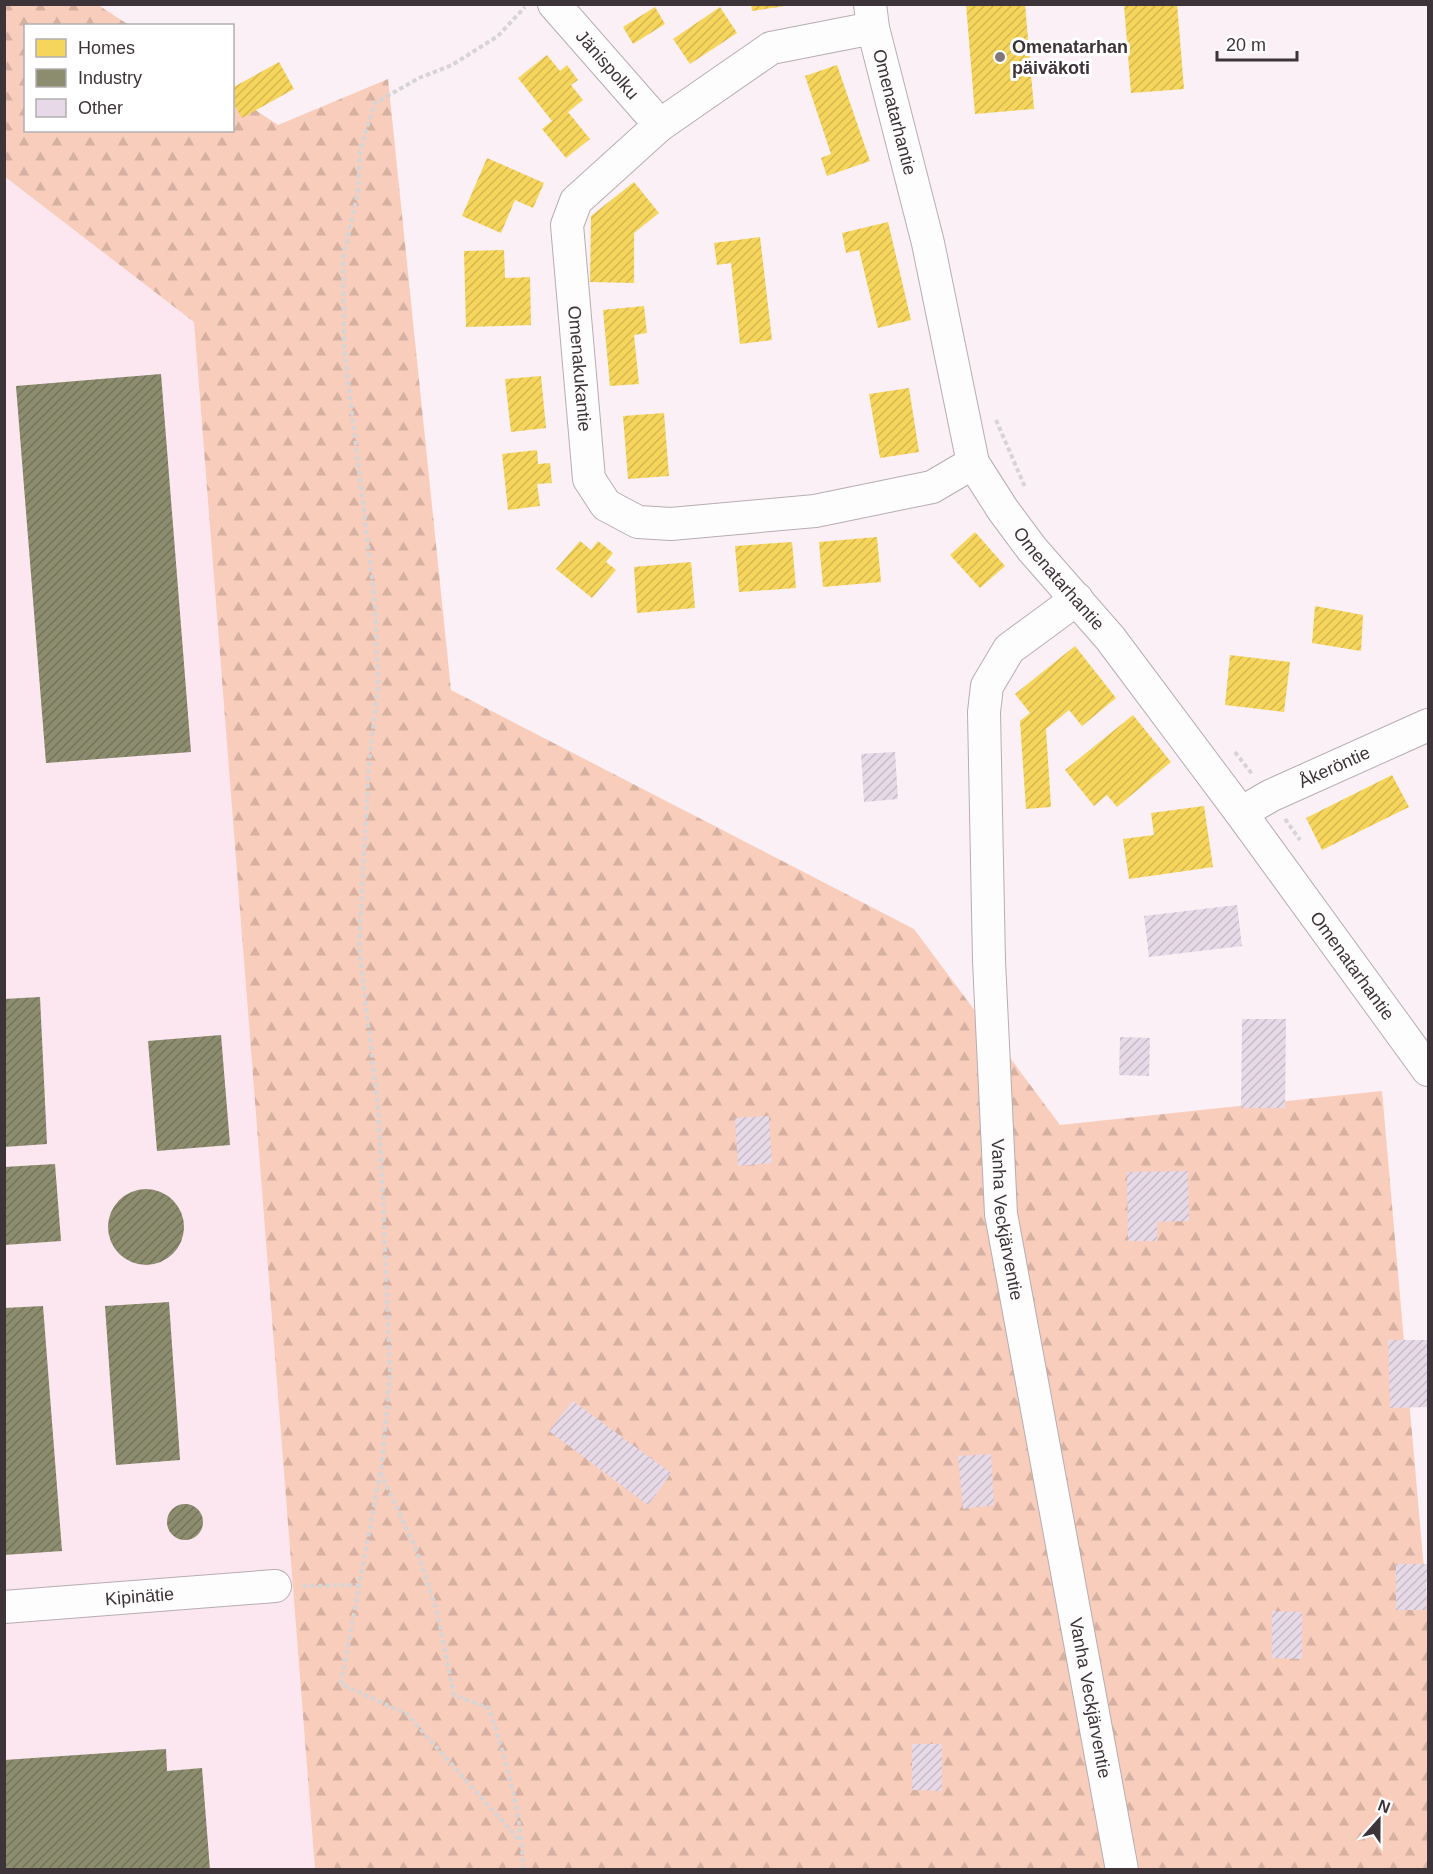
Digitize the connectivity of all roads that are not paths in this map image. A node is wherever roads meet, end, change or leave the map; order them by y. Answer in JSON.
{"nodes":[{"id":1,"x":554,"y":4,"type":"edge"},
{"id":2,"x":871,"y":16,"type":"edge"},
{"id":3,"x":660,"y":125,"type":"junction"},
{"id":4,"x":973,"y":463,"type":"junction"},
{"id":5,"x":1077,"y":599,"type":"junction"},
{"id":6,"x":1428,"y":725,"type":"edge"},
{"id":7,"x":1242,"y":813,"type":"junction"},
{"id":8,"x":1428,"y":1070,"type":"edge"},
{"id":9,"x":275,"y":1586,"type":"road end"},
{"id":10,"x":4,"y":1607,"type":"edge"},
{"id":11,"x":1122,"y":1869,"type":"edge"}],
"edges":[{"from":1,"to":3,"type":"street","name":"Jänispolku"},
{"from":2,"to":3,"type":"street","name":"Omenakukantie"},
{"from":2,"to":4,"type":"street","name":"Omenatarhantie"},
{"from":3,"to":4,"type":"street","name":"Omenakukantie"},
{"from":4,"to":5,"type":"street","name":"Omenatarhantie"},
{"from":5,"to":7,"type":"street","name":"Omenatarhantie"},
{"from":5,"to":11,"type":"street","name":"Vanha Veckjärventie"},
{"from":6,"to":7,"type":"street","name":"Åkeröntie"},
{"from":7,"to":8,"type":"street","name":"Omenatarhantie"},
{"from":9,"to":10,"type":"street","name":"Kipinätie"}]}
